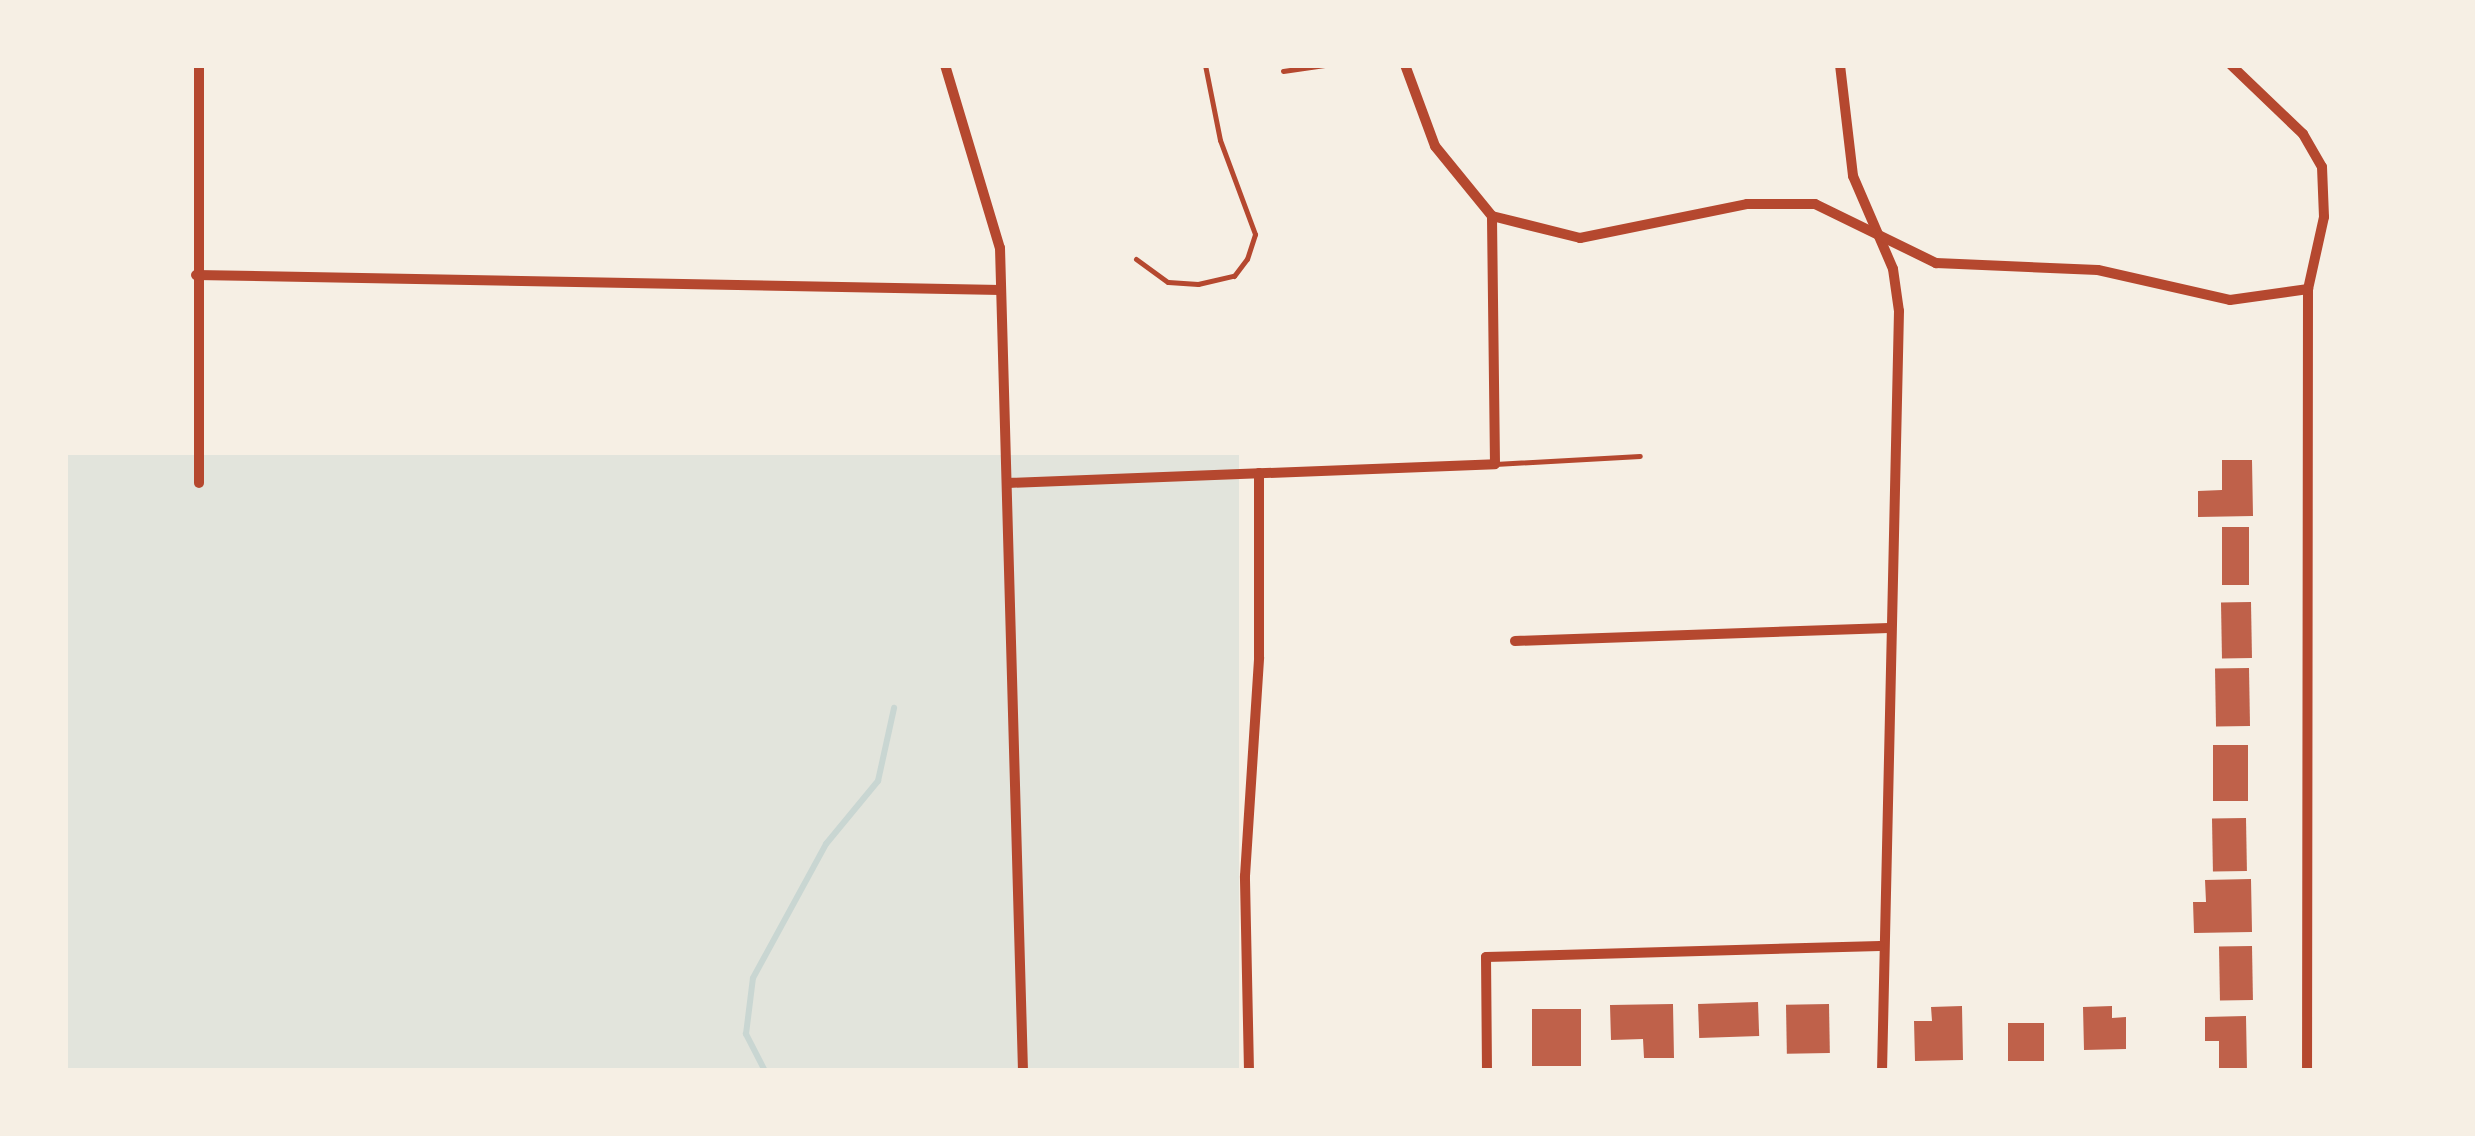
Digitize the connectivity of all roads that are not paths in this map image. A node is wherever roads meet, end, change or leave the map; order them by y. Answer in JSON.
{"nodes":[{"id":1,"x":198,"y":65,"type":"edge"},
{"id":2,"x":945,"y":65,"type":"edge"},
{"id":3,"x":1205,"y":65,"type":"edge"},
{"id":4,"x":1325,"y":65,"type":"edge"},
{"id":5,"x":1405,"y":65,"type":"edge"},
{"id":6,"x":1840,"y":65,"type":"edge"},
{"id":7,"x":2231,"y":65,"type":"edge"},
{"id":8,"x":1283,"y":71,"type":"dead end"},
{"id":9,"x":1492,"y":216,"type":"junction"},
{"id":10,"x":1878,"y":234,"type":"junction"},
{"id":11,"x":1136,"y":259,"type":"dead end"},
{"id":12,"x":196,"y":275,"type":"junction"},
{"id":13,"x":2308,"y":289,"type":"junction"},
{"id":14,"x":1001,"y":290,"type":"junction"},
{"id":15,"x":1640,"y":456,"type":"dead end"},
{"id":16,"x":1495,"y":464,"type":"junction"},
{"id":17,"x":1259,"y":473,"type":"junction"},
{"id":18,"x":199,"y":483,"type":"dead end"},
{"id":19,"x":1008,"y":483,"type":"junction"},
{"id":20,"x":1890,"y":628,"type":"junction"},
{"id":21,"x":1515,"y":641,"type":"dead end"},
{"id":22,"x":1880,"y":946,"type":"junction"},
{"id":23,"x":1023,"y":1071,"type":"edge"},
{"id":24,"x":1250,"y":1071,"type":"edge"},
{"id":25,"x":1488,"y":1071,"type":"edge"},
{"id":26,"x":1882,"y":1071,"type":"edge"},
{"id":27,"x":2307,"y":1071,"type":"edge"}],
"edges":[{"from":1,"to":12,"type":"street"},
{"from":2,"to":14,"type":"street"},
{"from":3,"to":11,"type":"lane"},
{"from":4,"to":8,"type":"lane"},
{"from":5,"to":9,"type":"street"},
{"from":6,"to":10,"type":"street"},
{"from":7,"to":13,"type":"street"},
{"from":9,"to":10,"type":"street"},
{"from":9,"to":16,"type":"street"},
{"from":10,"to":13,"type":"street"},
{"from":10,"to":20,"type":"street"},
{"from":12,"to":14,"type":"street"},
{"from":12,"to":18,"type":"street"},
{"from":13,"to":27,"type":"street"},
{"from":14,"to":19,"type":"street"},
{"from":15,"to":16,"type":"lane"},
{"from":16,"to":17,"type":"street"},
{"from":17,"to":19,"type":"street"},
{"from":17,"to":24,"type":"street"},
{"from":19,"to":23,"type":"street"},
{"from":20,"to":21,"type":"street"},
{"from":20,"to":22,"type":"street"},
{"from":22,"to":25,"type":"street"},
{"from":22,"to":26,"type":"street"}]}
